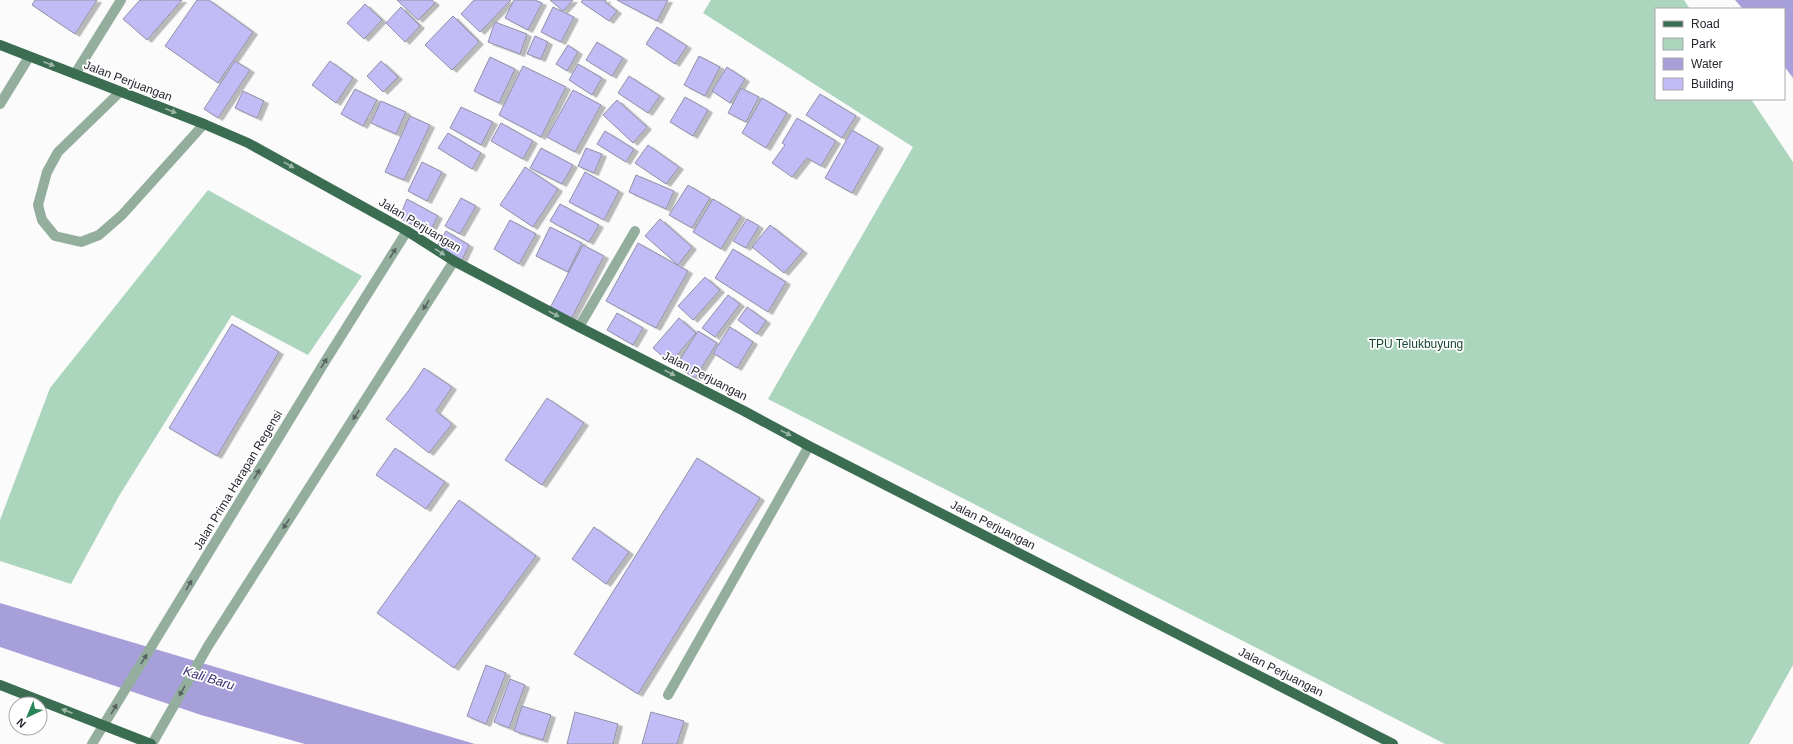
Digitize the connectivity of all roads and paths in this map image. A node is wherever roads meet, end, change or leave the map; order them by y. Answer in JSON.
{"nodes":[{"id":1,"x":121,"y":0,"type":"edge"},
{"id":2,"x":0,"y":45,"type":"edge"},
{"id":3,"x":29,"y":57,"type":"junction"},
{"id":4,"x":75,"y":74,"type":"junction"},
{"id":5,"x":120,"y":92,"type":"junction"},
{"id":6,"x":0,"y":104,"type":"edge"},
{"id":7,"x":204,"y":124,"type":"junction"},
{"id":8,"x":407,"y":231,"type":"junction"},
{"id":9,"x":636,"y":231,"type":"dead end"},
{"id":10,"x":454,"y":261,"type":"junction"},
{"id":11,"x":578,"y":327,"type":"junction"},
{"id":12,"x":809,"y":446,"type":"junction"},
{"id":13,"x":0,"y":685,"type":"edge"},
{"id":14,"x":668,"y":695,"type":"dead end"},
{"id":15,"x":104,"y":726,"type":"junction"},
{"id":16,"x":92,"y":744,"type":"edge"},
{"id":17,"x":152,"y":744,"type":"edge"},
{"id":18,"x":1393,"y":744,"type":"edge"}],
"edges":[{"from":1,"to":4,"type":"street"},
{"from":2,"to":3,"type":"main road","name":"Jalan Perjuangan"},
{"from":3,"to":4,"type":"main road","name":"Jalan Perjuangan","one_way":true},
{"from":3,"to":6,"type":"street"},
{"from":4,"to":5,"type":"main road","name":"Jalan Perjuangan"},
{"from":5,"to":7,"type":"main road","name":"Jalan Perjuangan","one_way":true},
{"from":5,"to":7,"type":"street"},
{"from":7,"to":8,"type":"main road","name":"Jalan Perjuangan","one_way":true},
{"from":8,"to":10,"type":"main road","name":"Jalan Perjuangan","one_way":true},
{"from":15,"to":8,"type":"street","name":"Jalan Prima Harapan Regensi","one_way":true},
{"from":9,"to":11,"type":"street"},
{"from":10,"to":11,"type":"main road","name":"Jalan Perjuangan","one_way":true},
{"from":10,"to":17,"type":"street","one_way":true},
{"from":11,"to":12,"type":"main road","name":"Jalan Perjuangan","one_way":true},
{"from":12,"to":14,"type":"street"},
{"from":12,"to":18,"type":"main road","name":"Jalan Perjuangan"},
{"from":15,"to":13,"type":"main road","one_way":true},
{"from":15,"to":16,"type":"street","name":"Jalan Prima Harapan Regensi"},
{"from":15,"to":17,"type":"main road"}]}
